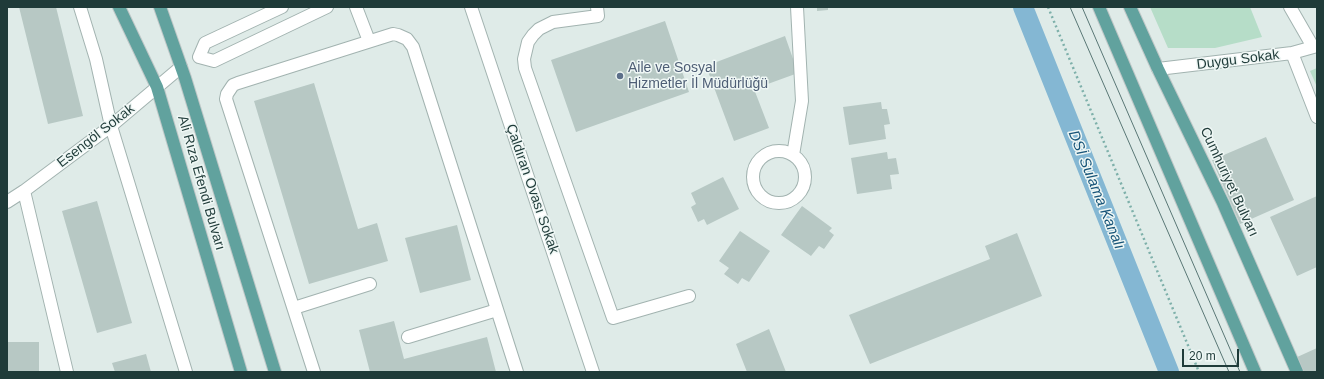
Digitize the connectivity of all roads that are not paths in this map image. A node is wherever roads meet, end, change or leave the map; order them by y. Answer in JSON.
{"nodes":[{"id":1,"x":80,"y":7,"type":"edge"},
{"id":2,"x":119,"y":7,"type":"edge"},
{"id":3,"x":160,"y":7,"type":"edge"},
{"id":4,"x":282,"y":7,"type":"edge"},
{"id":5,"x":328,"y":7,"type":"edge"},
{"id":6,"x":356,"y":7,"type":"edge"},
{"id":7,"x":471,"y":7,"type":"edge"},
{"id":8,"x":598,"y":7,"type":"edge"},
{"id":9,"x":797,"y":7,"type":"edge"},
{"id":10,"x":1100,"y":7,"type":"edge"},
{"id":11,"x":1130,"y":7,"type":"edge"},
{"id":12,"x":1290,"y":7,"type":"edge"},
{"id":13,"x":369,"y":41,"type":"junction"},
{"id":14,"x":1315,"y":47,"type":"edge"},
{"id":15,"x":1292,"y":53,"type":"junction"},
{"id":16,"x":181,"y":66,"type":"junction"},
{"id":17,"x":1158,"y":69,"type":"junction"},
{"id":18,"x":157,"y":87,"type":"junction"},
{"id":19,"x":1317,"y":117,"type":"edge"},
{"id":20,"x":111,"y":126,"type":"junction"},
{"id":21,"x":793,"y":155,"type":"junction"},
{"id":22,"x":24,"y":191,"type":"junction"},
{"id":23,"x":7,"y":202,"type":"edge"},
{"id":24,"x":370,"y":284,"type":"dead end"},
{"id":25,"x":689,"y":296,"type":"dead end"},
{"id":26,"x":294,"y":308,"type":"junction"},
{"id":27,"x":497,"y":310,"type":"junction"},
{"id":28,"x":408,"y":337,"type":"dead end"},
{"id":29,"x":67,"y":372,"type":"edge"},
{"id":30,"x":186,"y":372,"type":"edge"},
{"id":31,"x":241,"y":372,"type":"edge"},
{"id":32,"x":275,"y":372,"type":"edge"},
{"id":33,"x":314,"y":372,"type":"edge"},
{"id":34,"x":517,"y":372,"type":"edge"},
{"id":35,"x":593,"y":372,"type":"edge"},
{"id":36,"x":1255,"y":372,"type":"edge"},
{"id":37,"x":1297,"y":372,"type":"edge"}],
"edges":[{"from":1,"to":20,"type":"street"},
{"from":2,"to":18,"type":"main road","name":"Ali Rıza Efendi Bulvarı"},
{"from":3,"to":16,"type":"main road","name":"Ali Rıza Efendi Bulvarı"},
{"from":4,"to":5,"type":"street"},
{"from":6,"to":13,"type":"street"},
{"from":7,"to":35,"type":"street","name":"Çaldıran Ovası Sokak"},
{"from":8,"to":25,"type":"street"},
{"from":9,"to":21,"type":"street"},
{"from":10,"to":36,"type":"main road"},
{"from":11,"to":17,"type":"main road","name":"Cumhuriyet Bulvarı"},
{"from":12,"to":14,"type":"street"},
{"from":13,"to":26,"type":"street"},
{"from":13,"to":27,"type":"street"},
{"from":14,"to":15,"type":"street","name":"Duygu Sokak"},
{"from":15,"to":17,"type":"street","name":"Duygu Sokak"},
{"from":15,"to":19,"type":"street"},
{"from":16,"to":18,"type":"street","name":"Esengöl Sokak"},
{"from":16,"to":32,"type":"main road","name":"Ali Rıza Efendi Bulvarı"},
{"from":17,"to":37,"type":"main road","name":"Cumhuriyet Bulvarı"},
{"from":18,"to":20,"type":"street","name":"Esengöl Sokak"},
{"from":18,"to":31,"type":"main road","name":"Ali Rıza Efendi Bulvarı"},
{"from":20,"to":22,"type":"street","name":"Esengöl Sokak"},
{"from":20,"to":30,"type":"street"},
{"from":21,"to":21,"type":"street"},
{"from":22,"to":23,"type":"street","name":"Esengöl Sokak"},
{"from":22,"to":29,"type":"street"},
{"from":24,"to":26,"type":"street"},
{"from":26,"to":33,"type":"street"},
{"from":27,"to":28,"type":"street"},
{"from":27,"to":34,"type":"street"}]}
